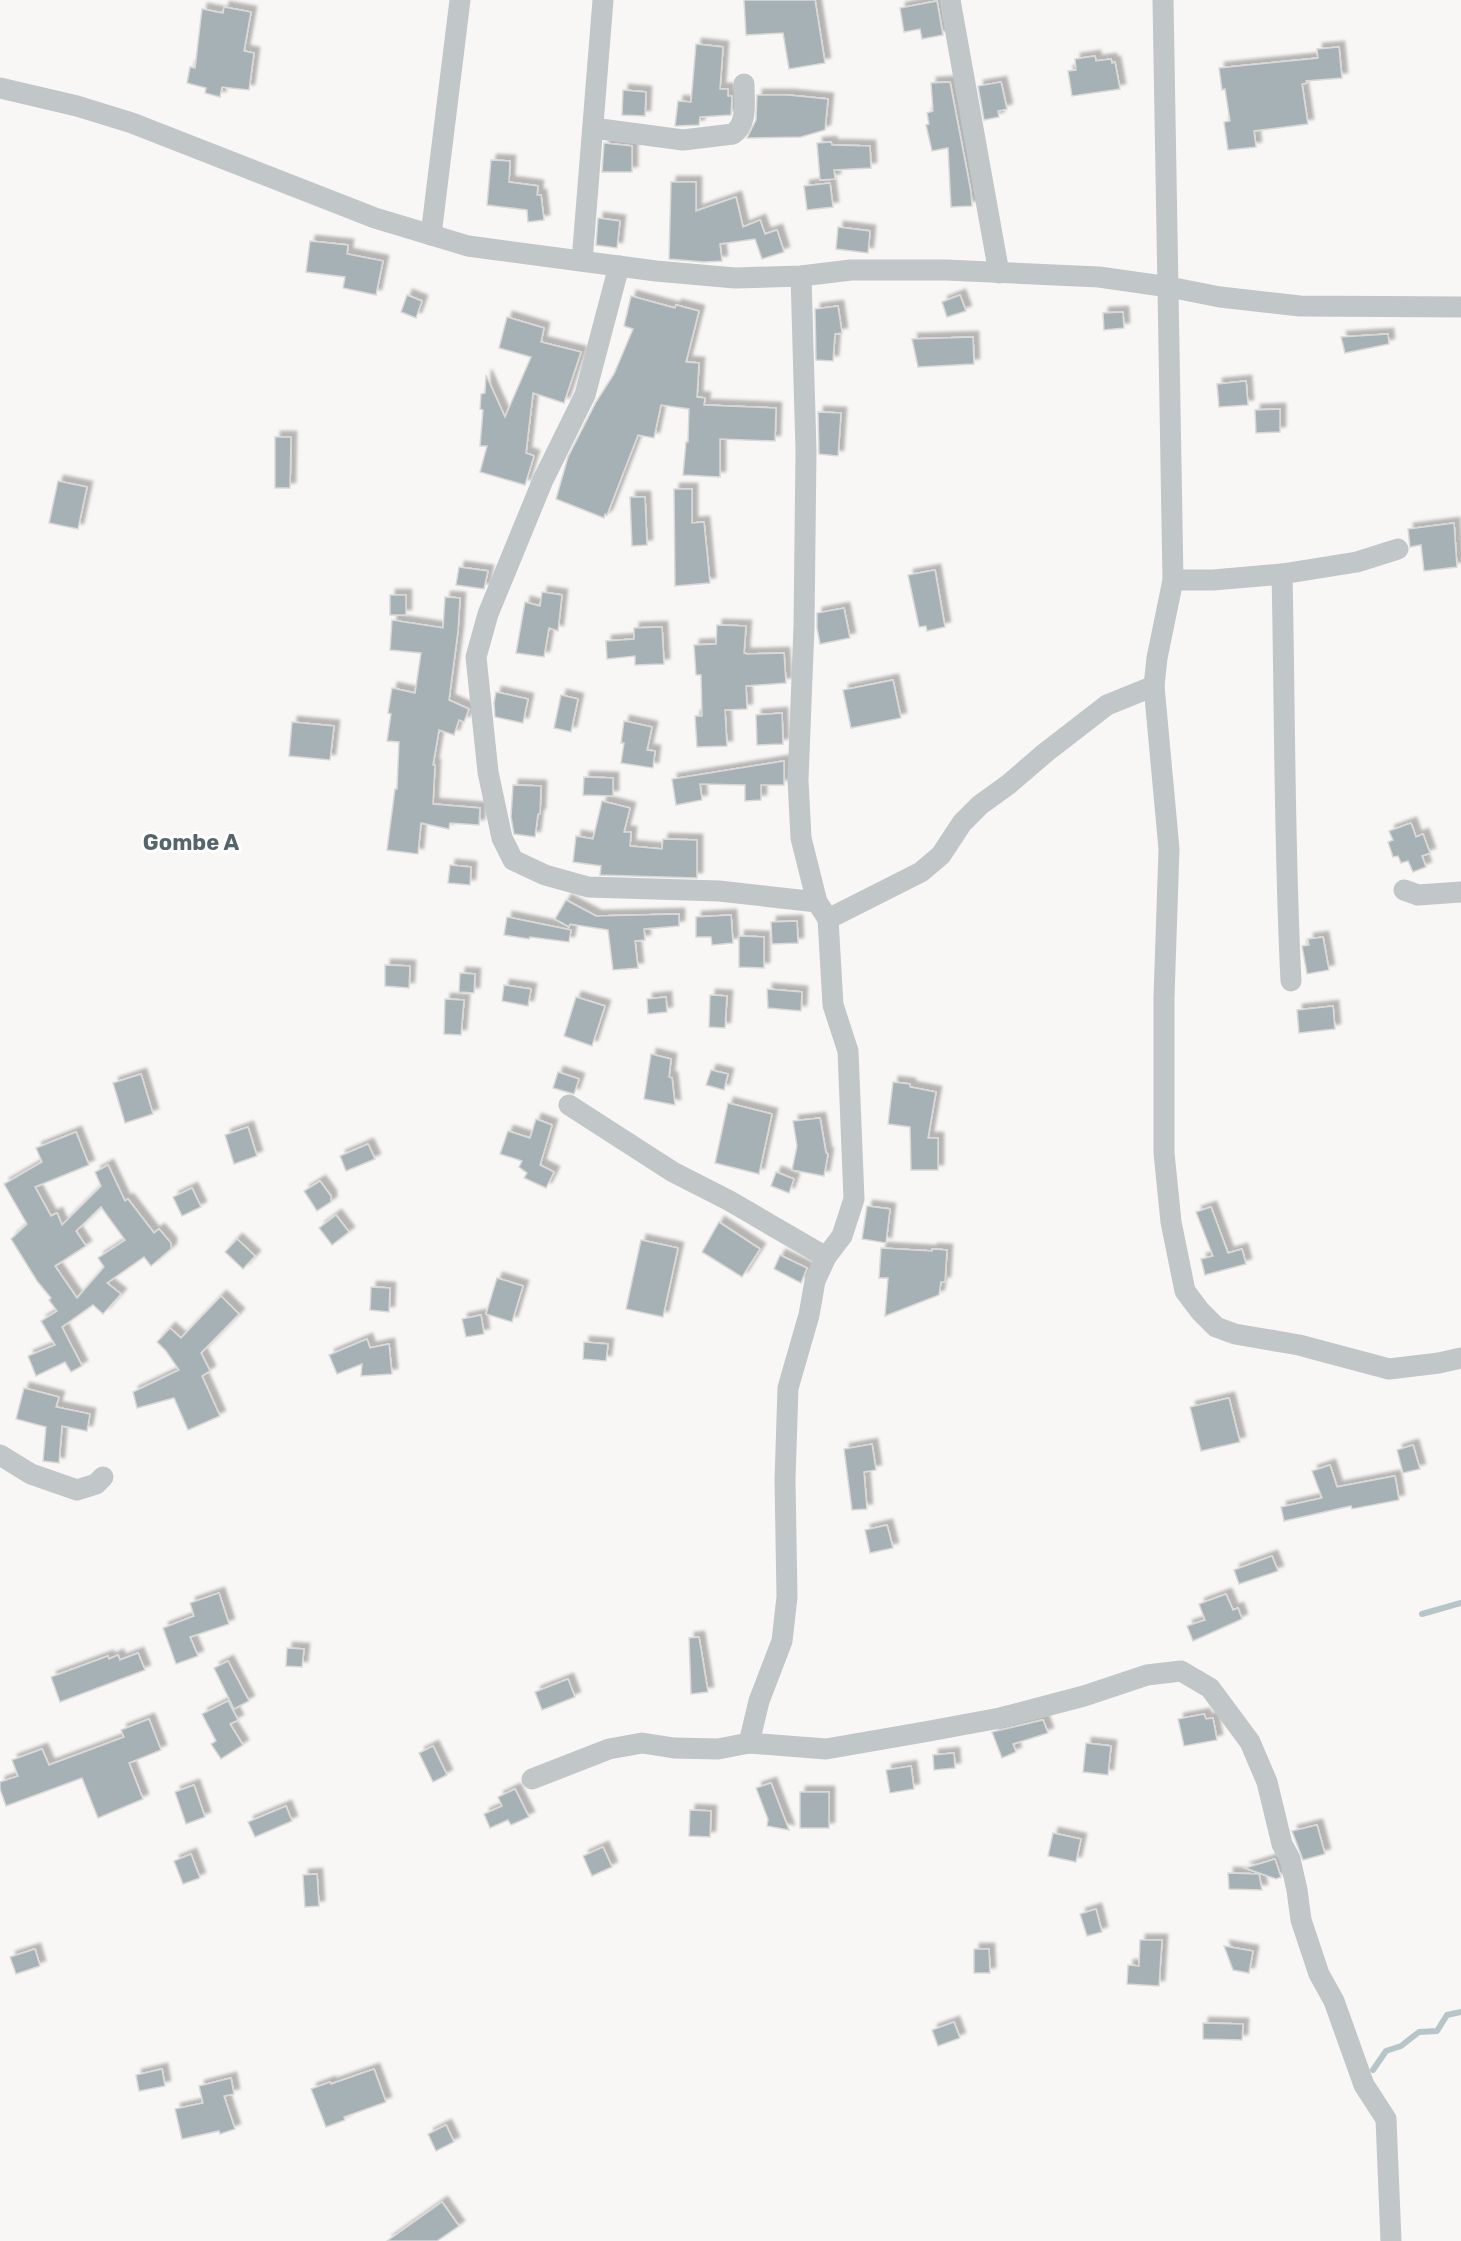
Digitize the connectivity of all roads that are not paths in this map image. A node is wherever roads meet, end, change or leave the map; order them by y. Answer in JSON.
{"nodes":[{"id":1,"x":460,"y":0,"type":"edge"},
{"id":2,"x":603,"y":0,"type":"edge"},
{"id":3,"x":950,"y":0,"type":"edge"},
{"id":4,"x":1162,"y":0,"type":"edge"},
{"id":5,"x":744,"y":84,"type":"dead end"},
{"id":6,"x":0,"y":88,"type":"edge"},
{"id":7,"x":593,"y":128,"type":"junction"},
{"id":8,"x":431,"y":235,"type":"junction"},
{"id":9,"x":582,"y":261,"type":"junction"},
{"id":10,"x":619,"y":266,"type":"junction"},
{"id":11,"x":999,"y":273,"type":"junction"},
{"id":12,"x":801,"y":276,"type":"junction"},
{"id":13,"x":1169,"y":287,"type":"junction"},
{"id":14,"x":1461,"y":307,"type":"edge"},
{"id":15,"x":1398,"y":549,"type":"dead end"},
{"id":16,"x":1282,"y":574,"type":"junction"},
{"id":17,"x":1173,"y":580,"type":"junction"},
{"id":18,"x":1154,"y":686,"type":"junction"},
{"id":19,"x":1404,"y":890,"type":"dead end"},
{"id":20,"x":1461,"y":892,"type":"edge"},
{"id":21,"x":823,"y":911,"type":"junction"},
{"id":22,"x":1291,"y":981,"type":"dead end"},
{"id":23,"x":569,"y":1105,"type":"dead end"},
{"id":24,"x":826,"y":1257,"type":"junction"},
{"id":25,"x":1461,"y":1358,"type":"edge"},
{"id":26,"x":0,"y":1455,"type":"edge"},
{"id":27,"x":103,"y":1477,"type":"dead end"},
{"id":28,"x":749,"y":1743,"type":"junction"},
{"id":29,"x":532,"y":1779,"type":"dead end"},
{"id":30,"x":1391,"y":2241,"type":"edge"}],
"edges":[{"from":1,"to":8,"type":"street"},
{"from":2,"to":7,"type":"street"},
{"from":3,"to":11,"type":"street"},
{"from":4,"to":13,"type":"street"},
{"from":5,"to":7,"type":"street"},
{"from":6,"to":8,"type":"street"},
{"from":7,"to":9,"type":"street"},
{"from":8,"to":9,"type":"street"},
{"from":9,"to":10,"type":"street"},
{"from":10,"to":12,"type":"street"},
{"from":10,"to":21,"type":"street"},
{"from":11,"to":12,"type":"street"},
{"from":11,"to":13,"type":"street"},
{"from":12,"to":21,"type":"street"},
{"from":13,"to":14,"type":"street"},
{"from":13,"to":17,"type":"street"},
{"from":15,"to":16,"type":"street"},
{"from":16,"to":17,"type":"street"},
{"from":16,"to":22,"type":"street"},
{"from":17,"to":18,"type":"street"},
{"from":18,"to":21,"type":"street"},
{"from":18,"to":25,"type":"street"},
{"from":19,"to":20,"type":"street"},
{"from":21,"to":24,"type":"street"},
{"from":23,"to":24,"type":"street"},
{"from":24,"to":28,"type":"street"},
{"from":26,"to":27,"type":"street"},
{"from":28,"to":29,"type":"street"},
{"from":28,"to":30,"type":"street"}]}
